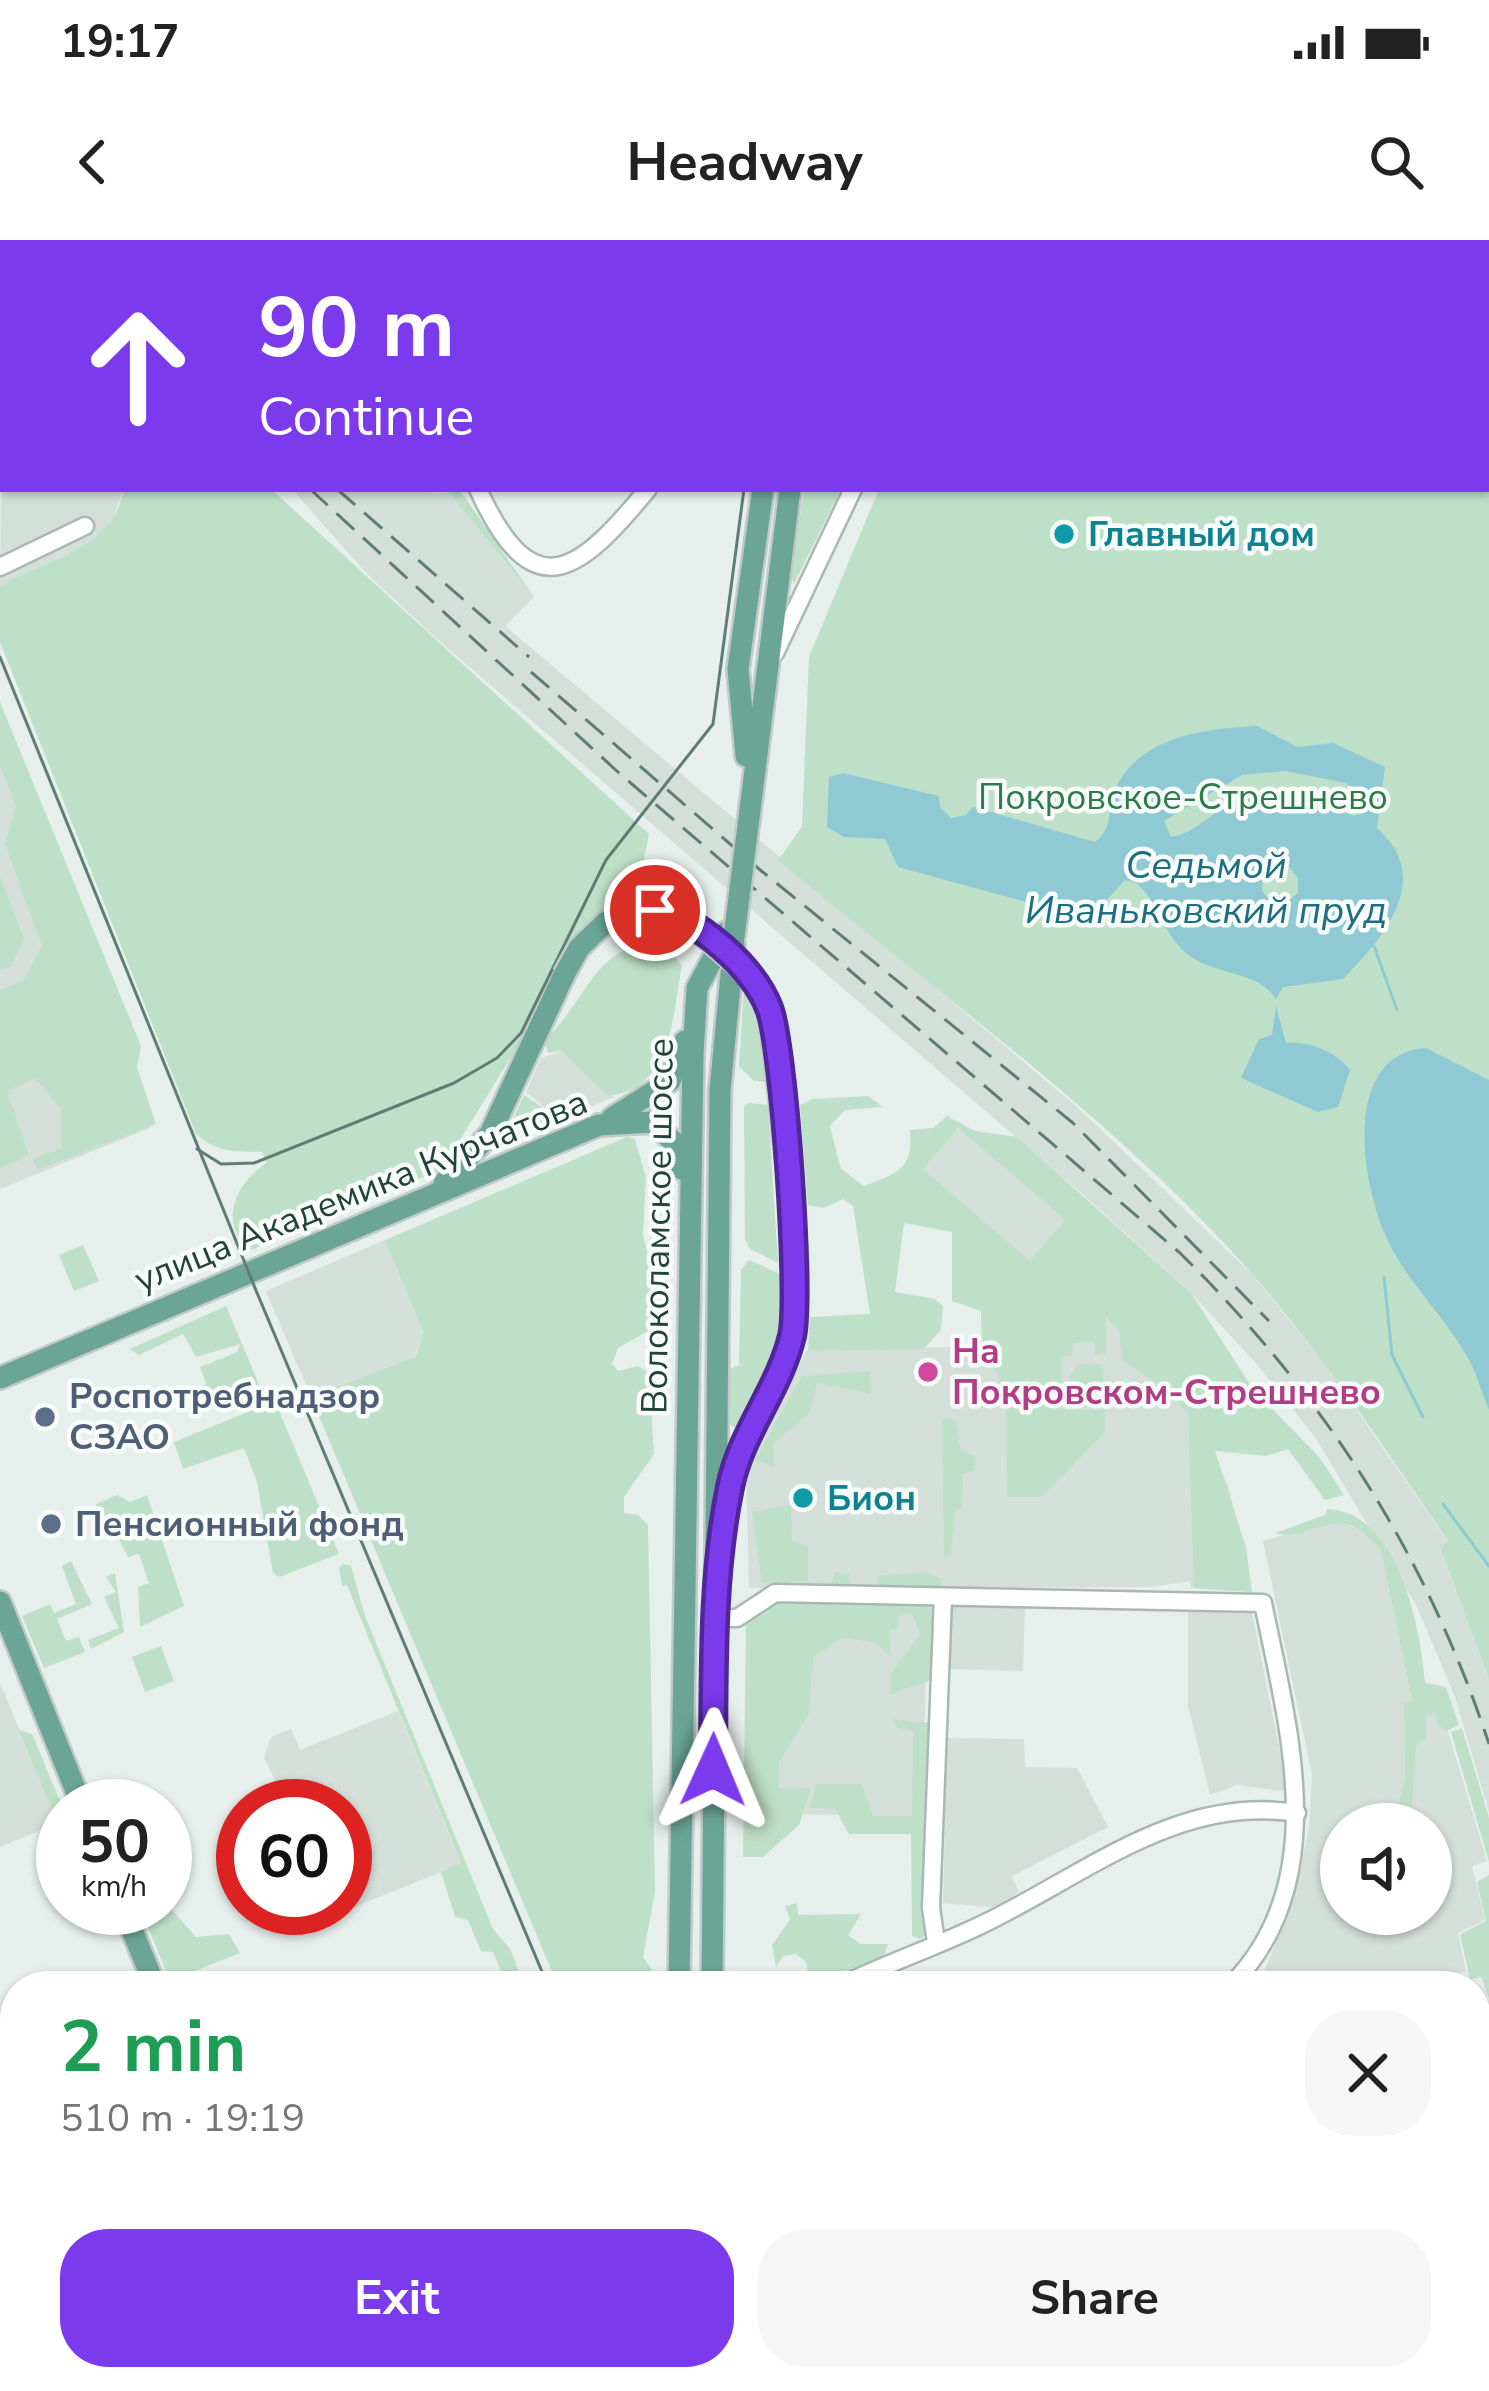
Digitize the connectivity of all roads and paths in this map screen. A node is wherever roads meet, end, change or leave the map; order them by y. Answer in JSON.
{"nodes":[{"id":1,"x":480,"y":492,"type":"edge"},
{"id":2,"x":646,"y":492,"type":"edge"},
{"id":3,"x":763,"y":492,"type":"edge"},
{"id":4,"x":790,"y":492,"type":"edge"},
{"id":5,"x":852,"y":492,"type":"edge"},
{"id":6,"x":85,"y":526,"type":"dead end"},
{"id":7,"x":0,"y":567,"type":"edge"},
{"id":8,"x":763,"y":694,"type":"junction"},
{"id":9,"x":751,"y":768,"type":"junction"},
{"id":10,"x":731,"y":935,"type":"junction"},
{"id":11,"x":698,"y":988,"type":"junction"},
{"id":12,"x":499,"y":1119,"type":"junction"},
{"id":13,"x":599,"y":1125,"type":"junction"},
{"id":14,"x":525,"y":1156,"type":"junction"},
{"id":15,"x":430,"y":1196,"type":"junction"},
{"id":16,"x":688,"y":1217,"type":"junction"},
{"id":17,"x":0,"y":1378,"type":"edge"},
{"id":18,"x":944,"y":1597,"type":"junction"},
{"id":19,"x":0,"y":1602,"type":"edge"},
{"id":20,"x":715,"y":1614,"type":"junction"},
{"id":21,"x":71,"y":1779,"type":"edge"},
{"id":22,"x":1297,"y":1813,"type":"junction"},
{"id":23,"x":134,"y":1935,"type":"edge"},
{"id":24,"x":936,"y":1942,"type":"junction"},
{"id":25,"x":149,"y":1971,"type":"edge"},
{"id":26,"x":679,"y":1971,"type":"edge"},
{"id":27,"x":715,"y":1971,"type":"edge"},
{"id":28,"x":870,"y":1971,"type":"edge"},
{"id":29,"x":1240,"y":1971,"type":"edge"}],
"edges":[{"from":1,"to":2,"type":"street"},
{"from":3,"to":9,"type":"main road","name":"Волоколамское шоссе"},
{"from":4,"to":8,"type":"main road","name":"Волоколамское шоссе"},
{"from":5,"to":8,"type":"street"},
{"from":6,"to":7,"type":"street"},
{"from":8,"to":9,"type":"main road","name":"Волоколамское шоссе"},
{"from":9,"to":10,"type":"main road","name":"Волоколамское шоссе","bridge":true},
{"from":10,"to":11,"type":"main road","name":"Волоколамское шоссе"},
{"from":10,"to":20,"type":"main road","name":"Волоколамское шоссе"},
{"from":11,"to":13,"type":"main road"},
{"from":11,"to":16,"type":"main road","name":"Волоколамское шоссе"},
{"from":12,"to":14,"type":"main road"},
{"from":12,"to":15,"type":"main road"},
{"from":12,"to":20,"type":"main road","bridge":true},
{"from":13,"to":14,"type":"main road","name":"улица Академика Курчатова"},
{"from":13,"to":16,"type":"main road","name":"улица Академика Курчатова"},
{"from":14,"to":15,"type":"main road","name":"улица Академика Курчатова"},
{"from":15,"to":17,"type":"main road","name":"улица Академика Курчатова"},
{"from":16,"to":26,"type":"main road","name":"Волоколамское шоссе"},
{"from":18,"to":20,"type":"street"},
{"from":18,"to":22,"type":"street"},
{"from":18,"to":24,"type":"street"},
{"from":19,"to":21,"type":"main road"},
{"from":20,"to":27,"type":"main road","name":"Волоколамское шоссе"},
{"from":22,"to":24,"type":"street"},
{"from":22,"to":29,"type":"street"},
{"from":23,"to":25,"type":"main road"},
{"from":24,"to":28,"type":"street"}]}
